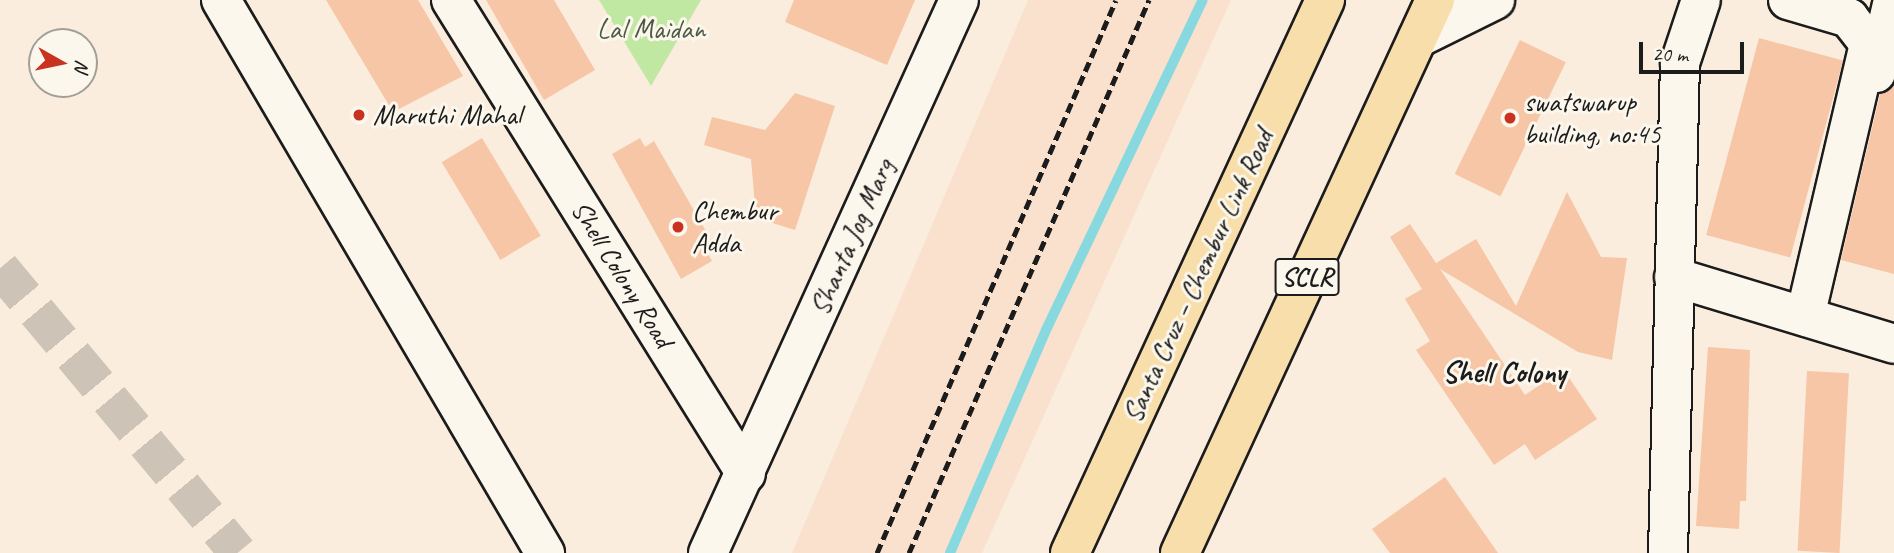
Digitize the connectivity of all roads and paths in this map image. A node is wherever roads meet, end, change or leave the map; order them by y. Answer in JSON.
{"nodes":[{"id":1,"x":221,"y":0,"type":"edge"},
{"id":2,"x":451,"y":0,"type":"edge"},
{"id":3,"x":959,"y":0,"type":"edge"},
{"id":4,"x":1325,"y":0,"type":"edge"},
{"id":5,"x":1435,"y":0,"type":"edge"},
{"id":6,"x":1496,"y":0,"type":"edge"},
{"id":7,"x":1701,"y":0,"type":"edge"},
{"id":8,"x":1788,"y":0,"type":"edge"},
{"id":9,"x":1893,"y":0,"type":"edge"},
{"id":10,"x":1418,"y":38,"type":"junction"},
{"id":11,"x":1674,"y":277,"type":"junction"},
{"id":12,"x":1811,"y":319,"type":"junction"},
{"id":13,"x":1894,"y":344,"type":"edge"},
{"id":14,"x":746,"y":474,"type":"junction"},
{"id":15,"x":545,"y":553,"type":"edge"},
{"id":16,"x":708,"y":553,"type":"edge"},
{"id":17,"x":1070,"y":553,"type":"edge"},
{"id":18,"x":1180,"y":553,"type":"edge"},
{"id":19,"x":1668,"y":553,"type":"edge"}],
"edges":[{"from":1,"to":15,"type":"street"},
{"from":2,"to":14,"type":"street","name":"Shell Colony Road"},
{"from":3,"to":14,"type":"street","name":"Shanta Jog Marg"},
{"from":4,"to":17,"type":"highway","name":"Santa Cruz – Chembur Link Road"},
{"from":5,"to":10,"type":"highway","number":"SCLR"},
{"from":6,"to":10,"type":"street"},
{"from":7,"to":11,"type":"street"},
{"from":8,"to":12,"type":"street"},
{"from":9,"to":12,"type":"street"},
{"from":10,"to":18,"type":"highway","number":"SCLR"},
{"from":11,"to":12,"type":"street"},
{"from":11,"to":19,"type":"street"},
{"from":12,"to":13,"type":"street"},
{"from":14,"to":16,"type":"street"}]}
